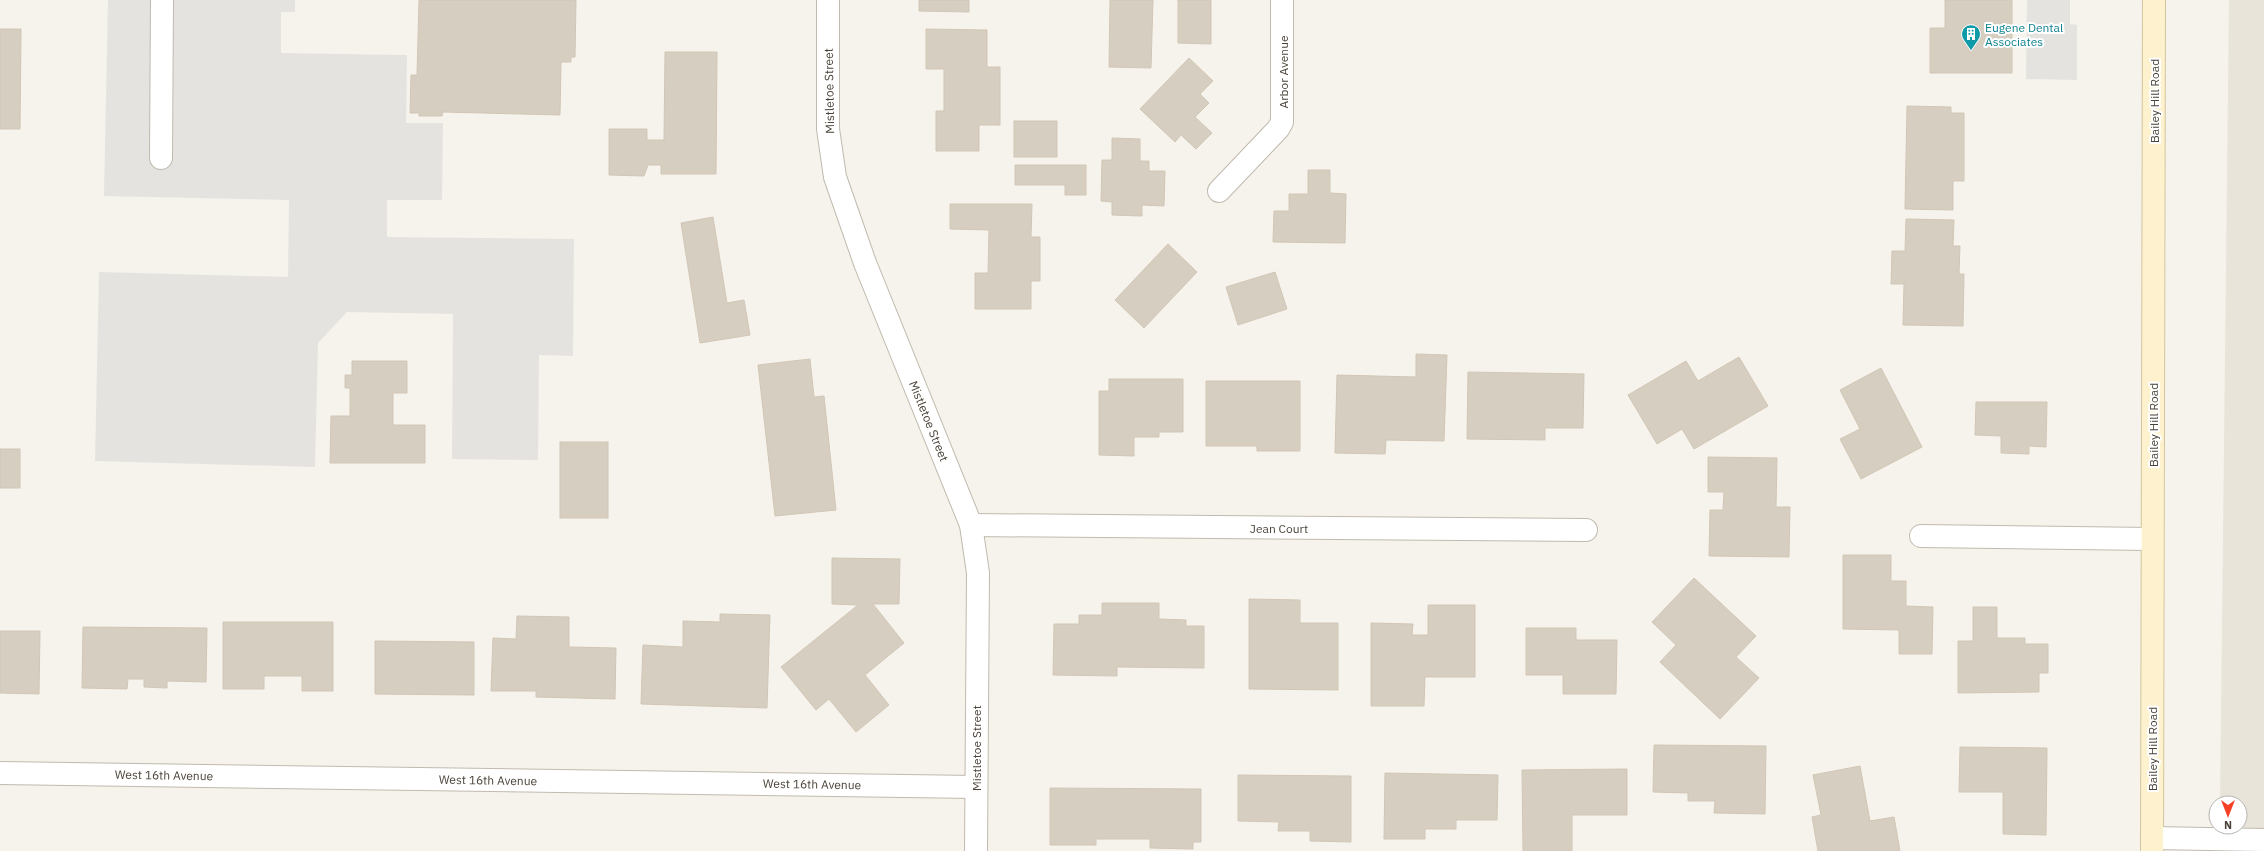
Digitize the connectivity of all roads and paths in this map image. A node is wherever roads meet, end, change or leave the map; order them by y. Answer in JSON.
{"nodes":[{"id":1,"x":162,"y":0,"type":"edge"},
{"id":2,"x":828,"y":0,"type":"edge"},
{"id":3,"x":1282,"y":0,"type":"edge"},
{"id":4,"x":2154,"y":0,"type":"edge"},
{"id":5,"x":161,"y":158,"type":"dead end"},
{"id":6,"x":1219,"y":191,"type":"dead end"},
{"id":7,"x":971,"y":525,"type":"junction"},
{"id":8,"x":1586,"y":530,"type":"dead end"},
{"id":9,"x":1921,"y":536,"type":"dead end"},
{"id":10,"x":2152,"y":539,"type":"junction"},
{"id":11,"x":0,"y":773,"type":"edge"},
{"id":12,"x":976,"y":787,"type":"junction"},
{"id":13,"x":2264,"y":840,"type":"edge"},
{"id":14,"x":2152,"y":845,"type":"edge"},
{"id":15,"x":976,"y":851,"type":"edge"}],
"edges":[{"from":1,"to":5,"type":"street"},
{"from":2,"to":7,"type":"street","name":"Mistletoe Street"},
{"from":3,"to":6,"type":"street","name":"Arbor Avenue"},
{"from":4,"to":10,"type":"main road","name":"Bailey Hill Road"},
{"from":7,"to":8,"type":"street","name":"Jean Court"},
{"from":7,"to":12,"type":"street","name":"Mistletoe Street"},
{"from":9,"to":10,"type":"street"},
{"from":10,"to":14,"type":"main road","name":"Bailey Hill Road"},
{"from":11,"to":12,"type":"street","name":"West 16th Avenue"},
{"from":12,"to":15,"type":"street","name":"Mistletoe Street"},
{"from":13,"to":14,"type":"street"}]}
